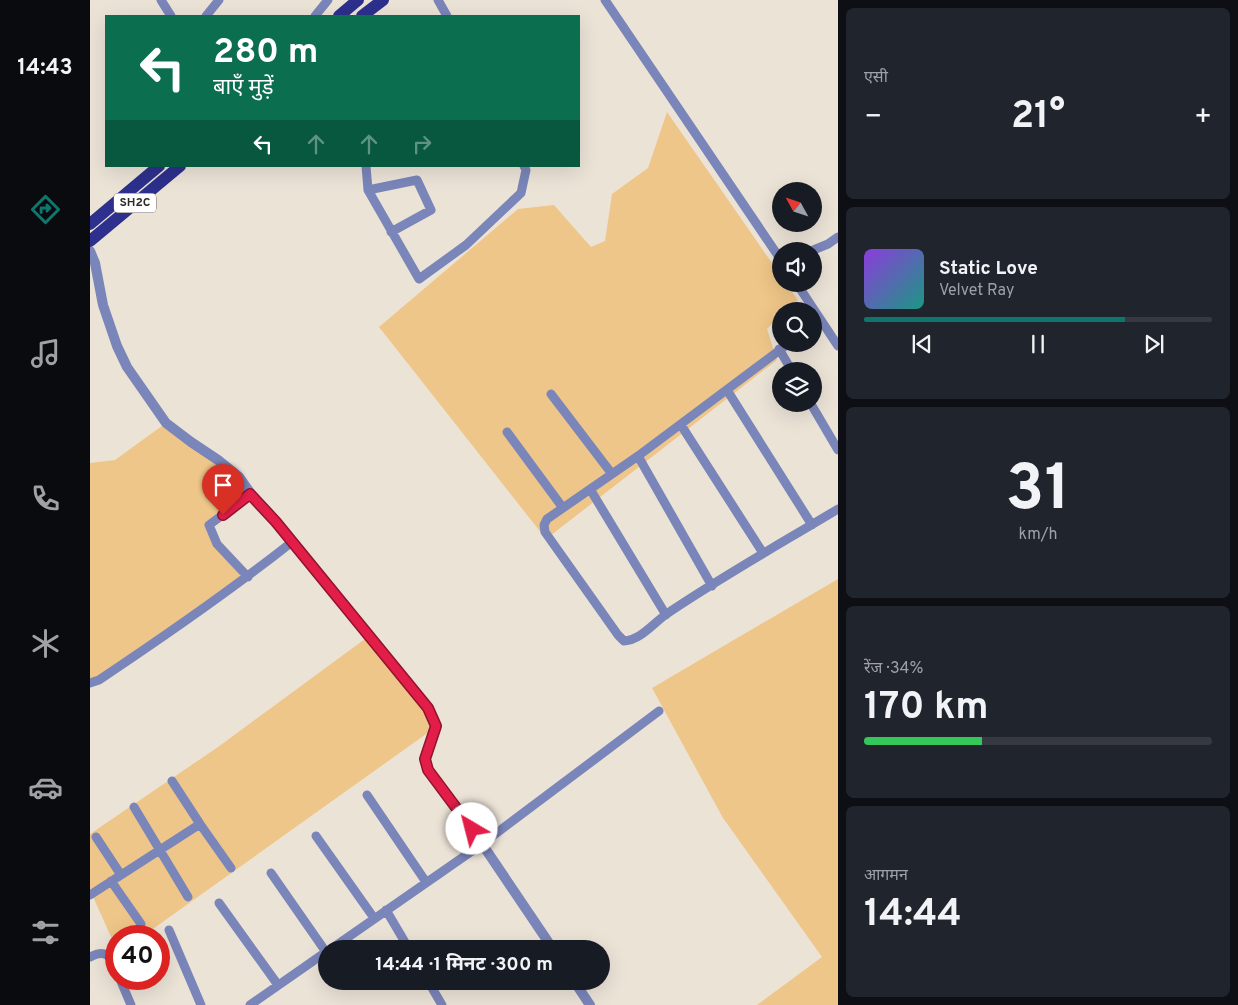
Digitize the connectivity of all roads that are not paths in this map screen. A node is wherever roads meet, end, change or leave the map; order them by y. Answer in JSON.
{"nodes":[{"id":1,"x":161,"y":0,"type":"edge"},
{"id":2,"x":219,"y":0,"type":"edge"},
{"id":3,"x":328,"y":0,"type":"edge"},
{"id":4,"x":358,"y":0,"type":"edge"},
{"id":5,"x":383,"y":0,"type":"edge"},
{"id":6,"x":438,"y":0,"type":"edge"},
{"id":7,"x":605,"y":0,"type":"edge"},
{"id":8,"x":170,"y":15,"type":"edge"},
{"id":9,"x":207,"y":15,"type":"edge"},
{"id":10,"x":315,"y":15,"type":"edge"},
{"id":11,"x":340,"y":15,"type":"edge"},
{"id":12,"x":363,"y":15,"type":"edge"},
{"id":13,"x":447,"y":15,"type":"edge"},
{"id":14,"x":158,"y":167,"type":"edge"},
{"id":15,"x":179,"y":167,"type":"edge"},
{"id":16,"x":366,"y":167,"type":"edge"},
{"id":17,"x":524,"y":167,"type":"edge"},
{"id":18,"x":368,"y":190,"type":"junction"},
{"id":19,"x":90,"y":224,"type":"edge"},
{"id":20,"x":392,"y":232,"type":"junction"},
{"id":21,"x":838,"y":238,"type":"edge"},
{"id":22,"x":90,"y":240,"type":"edge"},
{"id":23,"x":822,"y":246,"type":"edge"},
{"id":24,"x":772,"y":247,"type":"edge"},
{"id":25,"x":90,"y":251,"type":"edge"},
{"id":26,"x":802,"y":292,"type":"edge"},
{"id":27,"x":823,"y":323,"type":"joint"},
{"id":28,"x":838,"y":346,"type":"edge"},
{"id":29,"x":775,"y":352,"type":"edge"},
{"id":30,"x":727,"y":390,"type":"junction"},
{"id":31,"x":551,"y":394,"type":"dead end"},
{"id":32,"x":816,"y":412,"type":"edge"},
{"id":33,"x":680,"y":425,"type":"junction"},
{"id":34,"x":507,"y":432,"type":"dead end"},
{"id":35,"x":838,"y":450,"type":"edge"},
{"id":36,"x":638,"y":456,"type":"junction"},
{"id":37,"x":612,"y":474,"type":"junction"},
{"id":38,"x":590,"y":489,"type":"junction"},
{"id":39,"x":250,"y":494,"type":"junction"},
{"id":40,"x":563,"y":508,"type":"junction"},
{"id":41,"x":838,"y":509,"type":"edge"},
{"id":42,"x":812,"y":525,"type":"junction"},
{"id":43,"x":292,"y":542,"type":"junction"},
{"id":44,"x":763,"y":553,"type":"junction"},
{"id":45,"x":248,"y":577,"type":"junction"},
{"id":46,"x":712,"y":586,"type":"junction"},
{"id":47,"x":666,"y":615,"type":"junction"},
{"id":48,"x":90,"y":683,"type":"edge"},
{"id":49,"x":660,"y":711,"type":"dead end"},
{"id":50,"x":172,"y":781,"type":"dead end"},
{"id":51,"x":367,"y":796,"type":"dead end"},
{"id":52,"x":134,"y":807,"type":"dead end"},
{"id":53,"x":200,"y":824,"type":"junction"},
{"id":54,"x":316,"y":836,"type":"dead end"},
{"id":55,"x":96,"y":837,"type":"dead end"},
{"id":56,"x":482,"y":844,"type":"junction"},
{"id":57,"x":160,"y":851,"type":"junction"},
{"id":58,"x":231,"y":868,"type":"dead end"},
{"id":59,"x":271,"y":873,"type":"dead end"},
{"id":60,"x":121,"y":875,"type":"junction"},
{"id":61,"x":111,"y":881,"type":"junction"},
{"id":62,"x":426,"y":882,"type":"junction"},
{"id":63,"x":90,"y":895,"type":"edge"},
{"id":64,"x":188,"y":896,"type":"dead end"},
{"id":65,"x":219,"y":903,"type":"dead end"},
{"id":66,"x":386,"y":910,"type":"junction"},
{"id":67,"x":374,"y":918,"type":"junction"},
{"id":68,"x":141,"y":924,"type":"dead end"},
{"id":69,"x":170,"y":932,"type":"edge"},
{"id":70,"x":343,"y":940,"type":"edge"},
{"id":71,"x":404,"y":940,"type":"edge"},
{"id":72,"x":547,"y":940,"type":"edge"},
{"id":73,"x":318,"y":941,"type":"edge"},
{"id":74,"x":105,"y":954,"type":"edge"},
{"id":75,"x":318,"y":958,"type":"edge"},
{"id":76,"x":90,"y":960,"type":"edge"},
{"id":77,"x":278,"y":985,"type":"junction"},
{"id":78,"x":124,"y":990,"type":"edge"},
{"id":79,"x":433,"y":990,"type":"edge"},
{"id":80,"x":580,"y":990,"type":"edge"},
{"id":81,"x":130,"y":1005,"type":"edge"},
{"id":82,"x":201,"y":1005,"type":"edge"},
{"id":83,"x":250,"y":1005,"type":"edge"},
{"id":84,"x":442,"y":1005,"type":"edge"},
{"id":85,"x":590,"y":1005,"type":"edge"}],
"edges":[{"from":1,"to":8,"type":"street"},
{"from":2,"to":9,"type":"street"},
{"from":3,"to":10,"type":"street"},
{"from":4,"to":11,"type":"main road"},
{"from":5,"to":12,"type":"main road"},
{"from":6,"to":13,"type":"street"},
{"from":7,"to":24,"type":"street"},
{"from":14,"to":19,"type":"main road","number":"SH2C"},
{"from":15,"to":22,"type":"main road","number":"SH2C"},
{"from":16,"to":18,"type":"street"},
{"from":17,"to":20,"type":"street"},
{"from":18,"to":20,"type":"street"},
{"from":18,"to":20,"type":"street"},
{"from":21,"to":23,"type":"street"},
{"from":25,"to":39,"type":"street"},
{"from":26,"to":27,"type":"street"},
{"from":27,"to":28,"type":"street"},
{"from":29,"to":30,"type":"street"},
{"from":30,"to":33,"type":"street"},
{"from":30,"to":42,"type":"street"},
{"from":31,"to":37,"type":"street"},
{"from":32,"to":35,"type":"street"},
{"from":33,"to":36,"type":"street"},
{"from":33,"to":44,"type":"street"},
{"from":34,"to":40,"type":"street"},
{"from":36,"to":37,"type":"street"},
{"from":36,"to":46,"type":"street"},
{"from":37,"to":38,"type":"street"},
{"from":38,"to":40,"type":"street"},
{"from":38,"to":47,"type":"street"},
{"from":39,"to":43,"type":"street"},
{"from":39,"to":45,"type":"street"},
{"from":40,"to":47,"type":"street"},
{"from":41,"to":42,"type":"street"},
{"from":42,"to":44,"type":"street"},
{"from":43,"to":45,"type":"street"},
{"from":43,"to":56,"type":"street"},
{"from":44,"to":46,"type":"street"},
{"from":45,"to":48,"type":"street"},
{"from":46,"to":47,"type":"street"},
{"from":49,"to":56,"type":"street"},
{"from":50,"to":53,"type":"street"},
{"from":51,"to":62,"type":"street"},
{"from":52,"to":57,"type":"street"},
{"from":53,"to":57,"type":"street"},
{"from":53,"to":58,"type":"street"},
{"from":54,"to":67,"type":"street"},
{"from":55,"to":60,"type":"street"},
{"from":56,"to":62,"type":"street"},
{"from":56,"to":72,"type":"street"},
{"from":57,"to":60,"type":"street"},
{"from":57,"to":64,"type":"street"},
{"from":59,"to":73,"type":"street"},
{"from":60,"to":61,"type":"street"},
{"from":61,"to":63,"type":"street"},
{"from":61,"to":68,"type":"street"},
{"from":62,"to":66,"type":"street"},
{"from":65,"to":77,"type":"street"},
{"from":66,"to":67,"type":"street"},
{"from":66,"to":71,"type":"street"},
{"from":67,"to":70,"type":"street"},
{"from":69,"to":82,"type":"street"},
{"from":74,"to":76,"type":"street"},
{"from":75,"to":77,"type":"street"},
{"from":77,"to":83,"type":"street"},
{"from":78,"to":81,"type":"street"},
{"from":79,"to":84,"type":"street"},
{"from":80,"to":85,"type":"street"}]}
